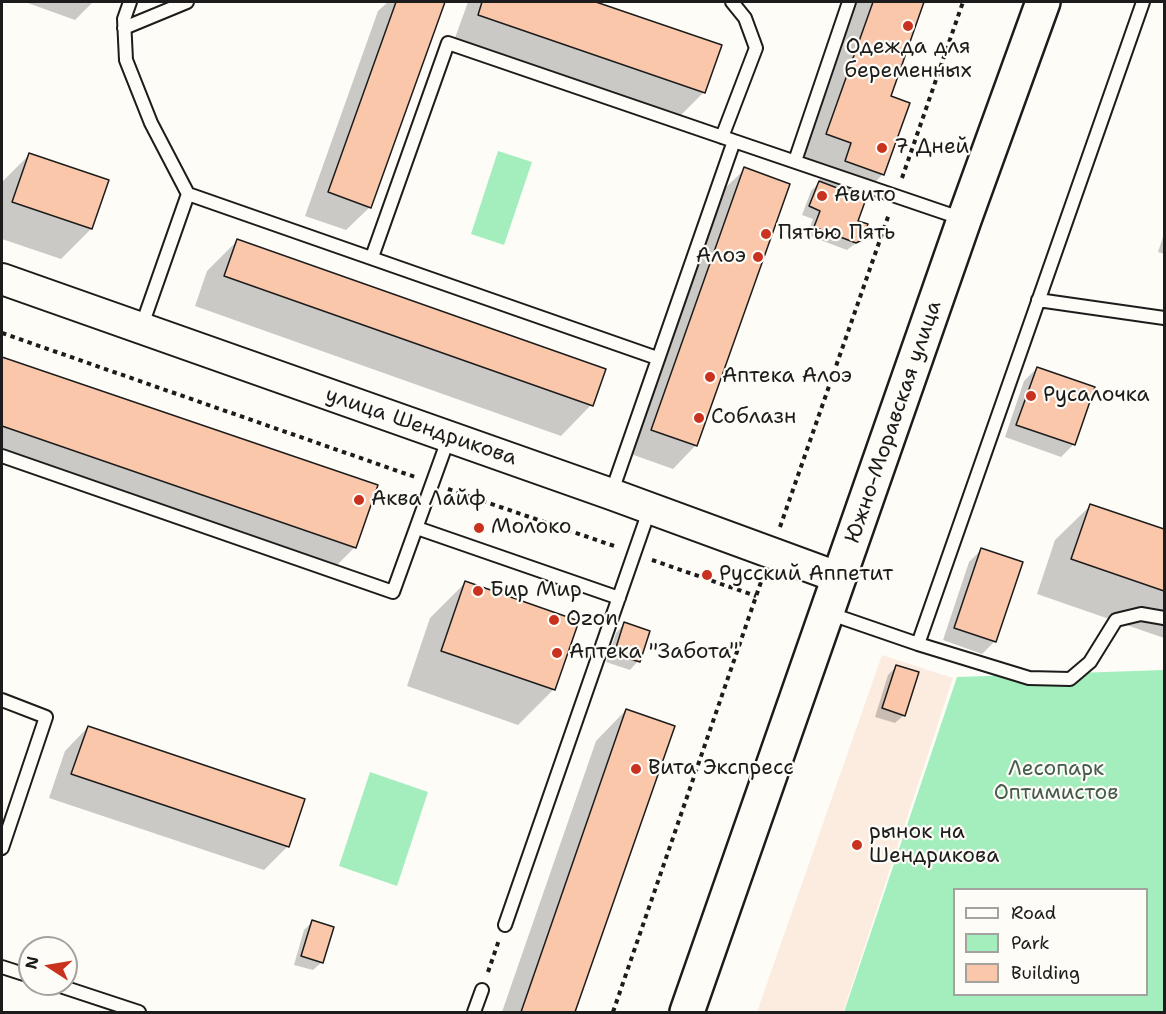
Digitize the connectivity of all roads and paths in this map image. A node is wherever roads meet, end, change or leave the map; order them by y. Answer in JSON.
{"nodes":[{"id":1,"x":130,"y":2,"type":"edge"},
{"id":2,"x":187,"y":2,"type":"edge"},
{"id":3,"x":732,"y":2,"type":"edge"},
{"id":4,"x":849,"y":2,"type":"edge"},
{"id":5,"x":963,"y":2,"type":"edge"},
{"id":6,"x":1043,"y":2,"type":"edge"},
{"id":7,"x":1143,"y":2,"type":"edge"},
{"id":8,"x":124,"y":28,"type":"junction"},
{"id":9,"x":728,"y":139,"type":"junction"},
{"id":10,"x":795,"y":161,"type":"junction"},
{"id":11,"x":188,"y":194,"type":"junction"},
{"id":12,"x":896,"y":196,"type":"junction"},
{"id":13,"x":964,"y":220,"type":"junction"},
{"id":14,"x":372,"y":257,"type":"junction"},
{"id":15,"x":2,"y":279,"type":"edge"},
{"id":16,"x":1038,"y":300,"type":"junction"},
{"id":17,"x":1164,"y":318,"type":"edge"},
{"id":18,"x":141,"y":328,"type":"junction"},
{"id":19,"x":2,"y":333,"type":"edge"},
{"id":20,"x":657,"y":358,"type":"junction"},
{"id":21,"x":449,"y":437,"type":"junction"},
{"id":22,"x":2,"y":456,"type":"edge"},
{"id":23,"x":433,"y":483,"type":"junction"},
{"id":24,"x":611,"y":494,"type":"junction"},
{"id":25,"x":650,"y":508,"type":"junction"},
{"id":26,"x":417,"y":528,"type":"junction"},
{"id":27,"x":771,"y":553,"type":"junction"},
{"id":28,"x":634,"y":554,"type":"junction"},
{"id":29,"x":840,"y":578,"type":"junction"},
{"id":30,"x":756,"y":596,"type":"junction"},
{"id":31,"x":619,"y":598,"type":"junction"},
{"id":32,"x":828,"y":613,"type":"junction"},
{"id":33,"x":1164,"y":618,"type":"edge"},
{"id":34,"x":918,"y":644,"type":"junction"},
{"id":35,"x":2,"y":700,"type":"edge"},
{"id":36,"x":2,"y":848,"type":"edge"},
{"id":37,"x":505,"y":925,"type":"joint"},
{"id":38,"x":2,"y":967,"type":"edge"},
{"id":39,"x":18,"y":972,"type":"edge"},
{"id":40,"x":482,"y":990,"type":"joint"},
{"id":41,"x":78,"y":992,"type":"edge"},
{"id":42,"x":139,"y":1012,"type":"edge"},
{"id":43,"x":474,"y":1012,"type":"edge"},
{"id":44,"x":613,"y":1012,"type":"edge"},
{"id":45,"x":687,"y":1012,"type":"edge"}],
"edges":[{"from":1,"to":8,"type":"lane"},
{"from":2,"to":8,"type":"lane"},
{"from":3,"to":9,"type":"lane"},
{"from":4,"to":10,"type":"lane"},
{"from":5,"to":12,"type":"path"},
{"from":6,"to":13,"type":"main road","name":"Южно-Моравская улица"},
{"from":7,"to":16,"type":"lane"},
{"from":8,"to":11,"type":"lane"},
{"from":9,"to":10,"type":"lane"},
{"from":9,"to":14,"type":"lane"},
{"from":9,"to":20,"type":"lane"},
{"from":10,"to":12,"type":"lane"},
{"from":11,"to":14,"type":"lane"},
{"from":11,"to":18,"type":"lane"},
{"from":12,"to":13,"type":"lane"},
{"from":12,"to":27,"type":"path"},
{"from":13,"to":29,"type":"main road","name":"Южно-Моравская улица"},
{"from":14,"to":20,"type":"lane"},
{"from":15,"to":18,"type":"street","name":"улица Шендрикова"},
{"from":16,"to":17,"type":"lane"},
{"from":16,"to":34,"type":"lane"},
{"from":18,"to":21,"type":"street","name":"улица Шендрикова"},
{"from":19,"to":23,"type":"path"},
{"from":20,"to":24,"type":"lane"},
{"from":21,"to":23,"type":"lane"},
{"from":21,"to":24,"type":"street","name":"улица Шендрикова"},
{"from":22,"to":26,"type":"lane"},
{"from":23,"to":26,"type":"lane"},
{"from":23,"to":28,"type":"path"},
{"from":24,"to":25,"type":"street","name":"улица Шендрикова"},
{"from":25,"to":27,"type":"street","name":"улица Шендрикова"},
{"from":25,"to":28,"type":"lane"},
{"from":26,"to":31,"type":"lane"},
{"from":27,"to":29,"type":"street","name":"улица Шендрикова"},
{"from":27,"to":30,"type":"path"},
{"from":28,"to":30,"type":"path"},
{"from":28,"to":31,"type":"lane"},
{"from":29,"to":32,"type":"main road","name":"Южно-Моравская улица"},
{"from":30,"to":44,"type":"path"},
{"from":31,"to":37,"type":"lane"},
{"from":32,"to":34,"type":"lane"},
{"from":32,"to":45,"type":"main road","name":"Южно-Моравская улица"},
{"from":33,"to":34,"type":"lane"},
{"from":35,"to":36,"type":"lane"},
{"from":37,"to":40,"type":"path"},
{"from":38,"to":39,"type":"lane"},
{"from":40,"to":43,"type":"lane"},
{"from":41,"to":42,"type":"lane"}]}
